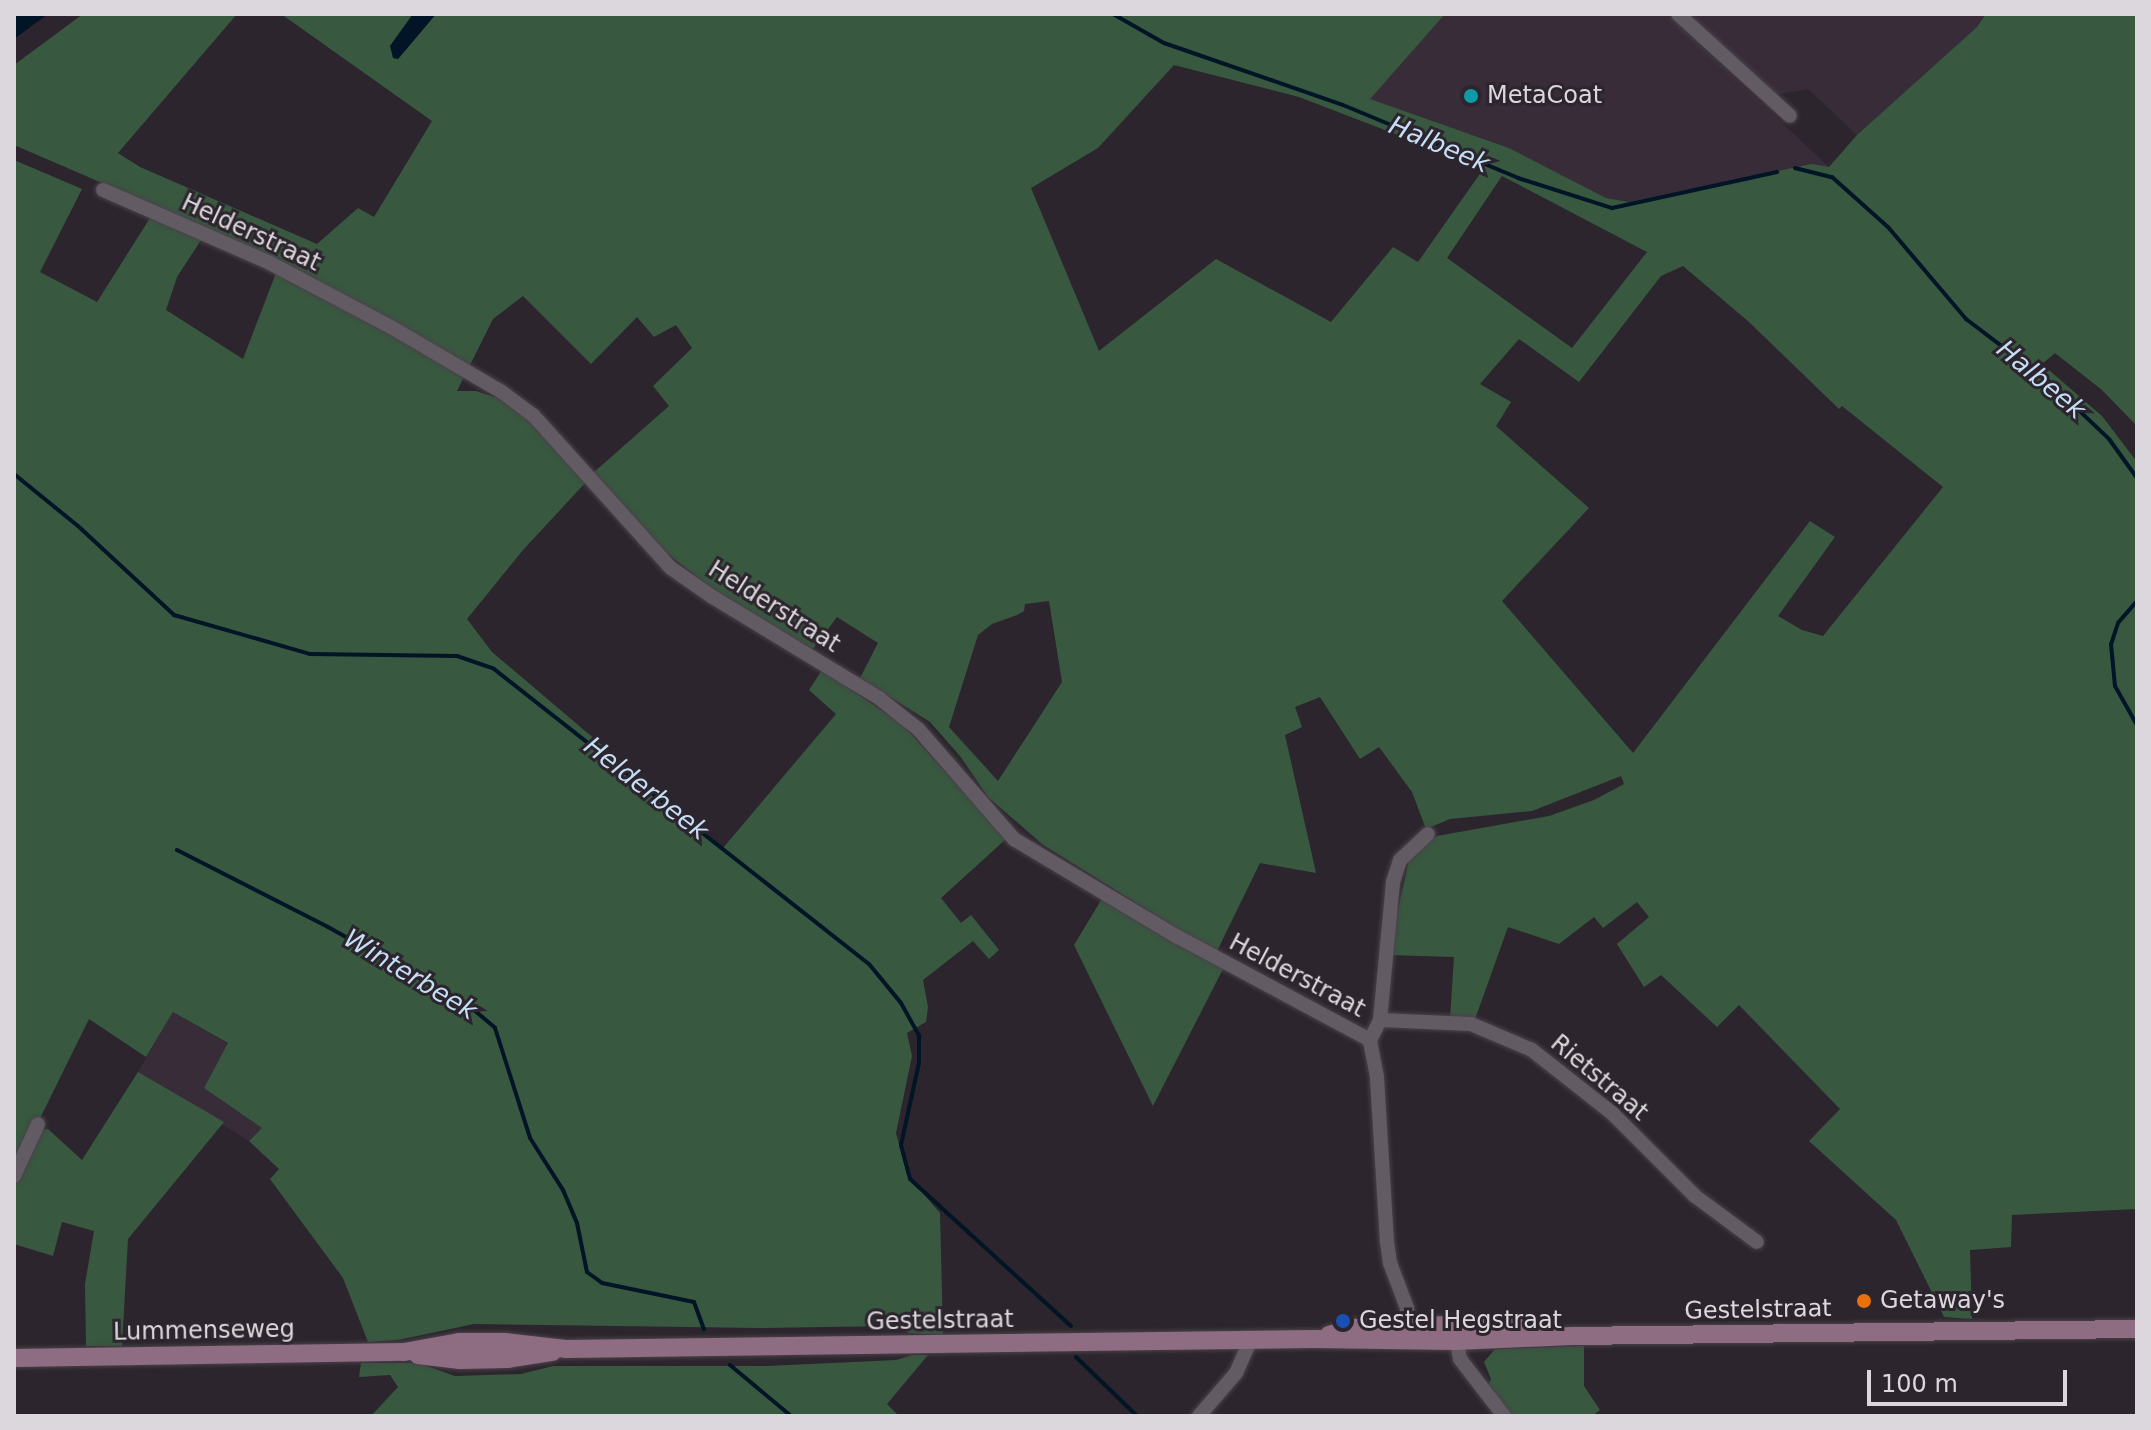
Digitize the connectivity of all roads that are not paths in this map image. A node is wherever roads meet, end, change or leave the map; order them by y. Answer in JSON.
{"nodes":[{"id":1,"x":1678,"y":14,"type":"edge"},
{"id":2,"x":1790,"y":116,"type":"dead end"},
{"id":3,"x":103,"y":190,"type":"dead end"},
{"id":4,"x":1428,"y":834,"type":"dead end"},
{"id":5,"x":1380,"y":1020,"type":"junction"},
{"id":6,"x":1370,"y":1040,"type":"junction"},
{"id":7,"x":38,"y":1124,"type":"dead end"},
{"id":8,"x":14,"y":1176,"type":"edge"},
{"id":9,"x":1757,"y":1242,"type":"dead end"},
{"id":10,"x":2137,"y":1329,"type":"edge"},
{"id":11,"x":1406,"y":1333,"type":"junction"},
{"id":12,"x":1455,"y":1333,"type":"junction"},
{"id":13,"x":1250,"y":1341,"type":"junction"},
{"id":14,"x":399,"y":1352,"type":"joint"},
{"id":15,"x":14,"y":1358,"type":"edge"},
{"id":16,"x":1199,"y":1416,"type":"edge"},
{"id":17,"x":1504,"y":1416,"type":"edge"}],
"edges":[{"from":1,"to":2,"type":"street"},
{"from":3,"to":6,"type":"street","name":"Helderstraat"},
{"from":4,"to":5,"type":"street","name":"Helderstraat"},
{"from":5,"to":6,"type":"street","name":"Helderstraat"},
{"from":5,"to":9,"type":"street","name":"Rietstraat"},
{"from":6,"to":11,"type":"street","name":"Helderstraat"},
{"from":7,"to":8,"type":"street"},
{"from":10,"to":12,"type":"main road","name":"Gestelstraat"},
{"from":11,"to":12,"type":"main road","name":"Gestelstraat"},
{"from":11,"to":13,"type":"main road","name":"Gestelstraat"},
{"from":12,"to":17,"type":"street"},
{"from":13,"to":14,"type":"main road","name":"Gestelstraat"},
{"from":13,"to":16,"type":"street"},
{"from":14,"to":15,"type":"main road","name":"Lummenseweg"}]}
